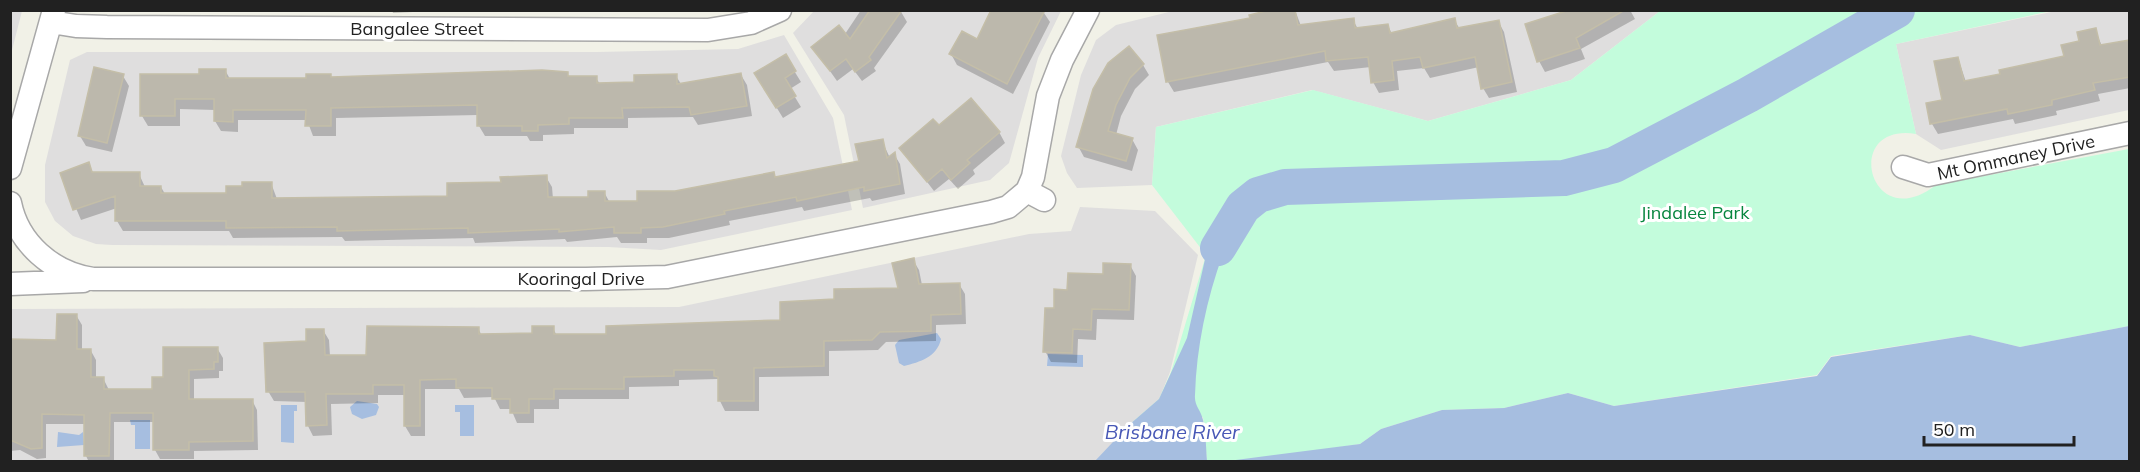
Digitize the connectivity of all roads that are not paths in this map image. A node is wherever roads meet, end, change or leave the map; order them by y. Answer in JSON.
{"nodes":[{"id":1,"x":780,"y":10,"type":"edge"},
{"id":2,"x":1088,"y":10,"type":"edge"},
{"id":3,"x":52,"y":16,"type":"edge"},
{"id":4,"x":2130,"y":133,"type":"edge"},
{"id":5,"x":1903,"y":167,"type":"dead end"},
{"id":6,"x":10,"y":168,"type":"edge"},
{"id":7,"x":10,"y":203,"type":"edge"},
{"id":8,"x":102,"y":279,"type":"junction"},
{"id":9,"x":10,"y":284,"type":"edge"}],
"edges":[{"from":1,"to":3,"type":"street","name":"Bangalee Street"},
{"from":2,"to":8,"type":"street","name":"Kooringal Drive"},
{"from":3,"to":6,"type":"street"},
{"from":4,"to":5,"type":"street","name":"Mt Ommaney Drive"},
{"from":7,"to":8,"type":"street","name":"Kooringal Drive"},
{"from":8,"to":9,"type":"street","name":"Kooringal Drive"}]}
